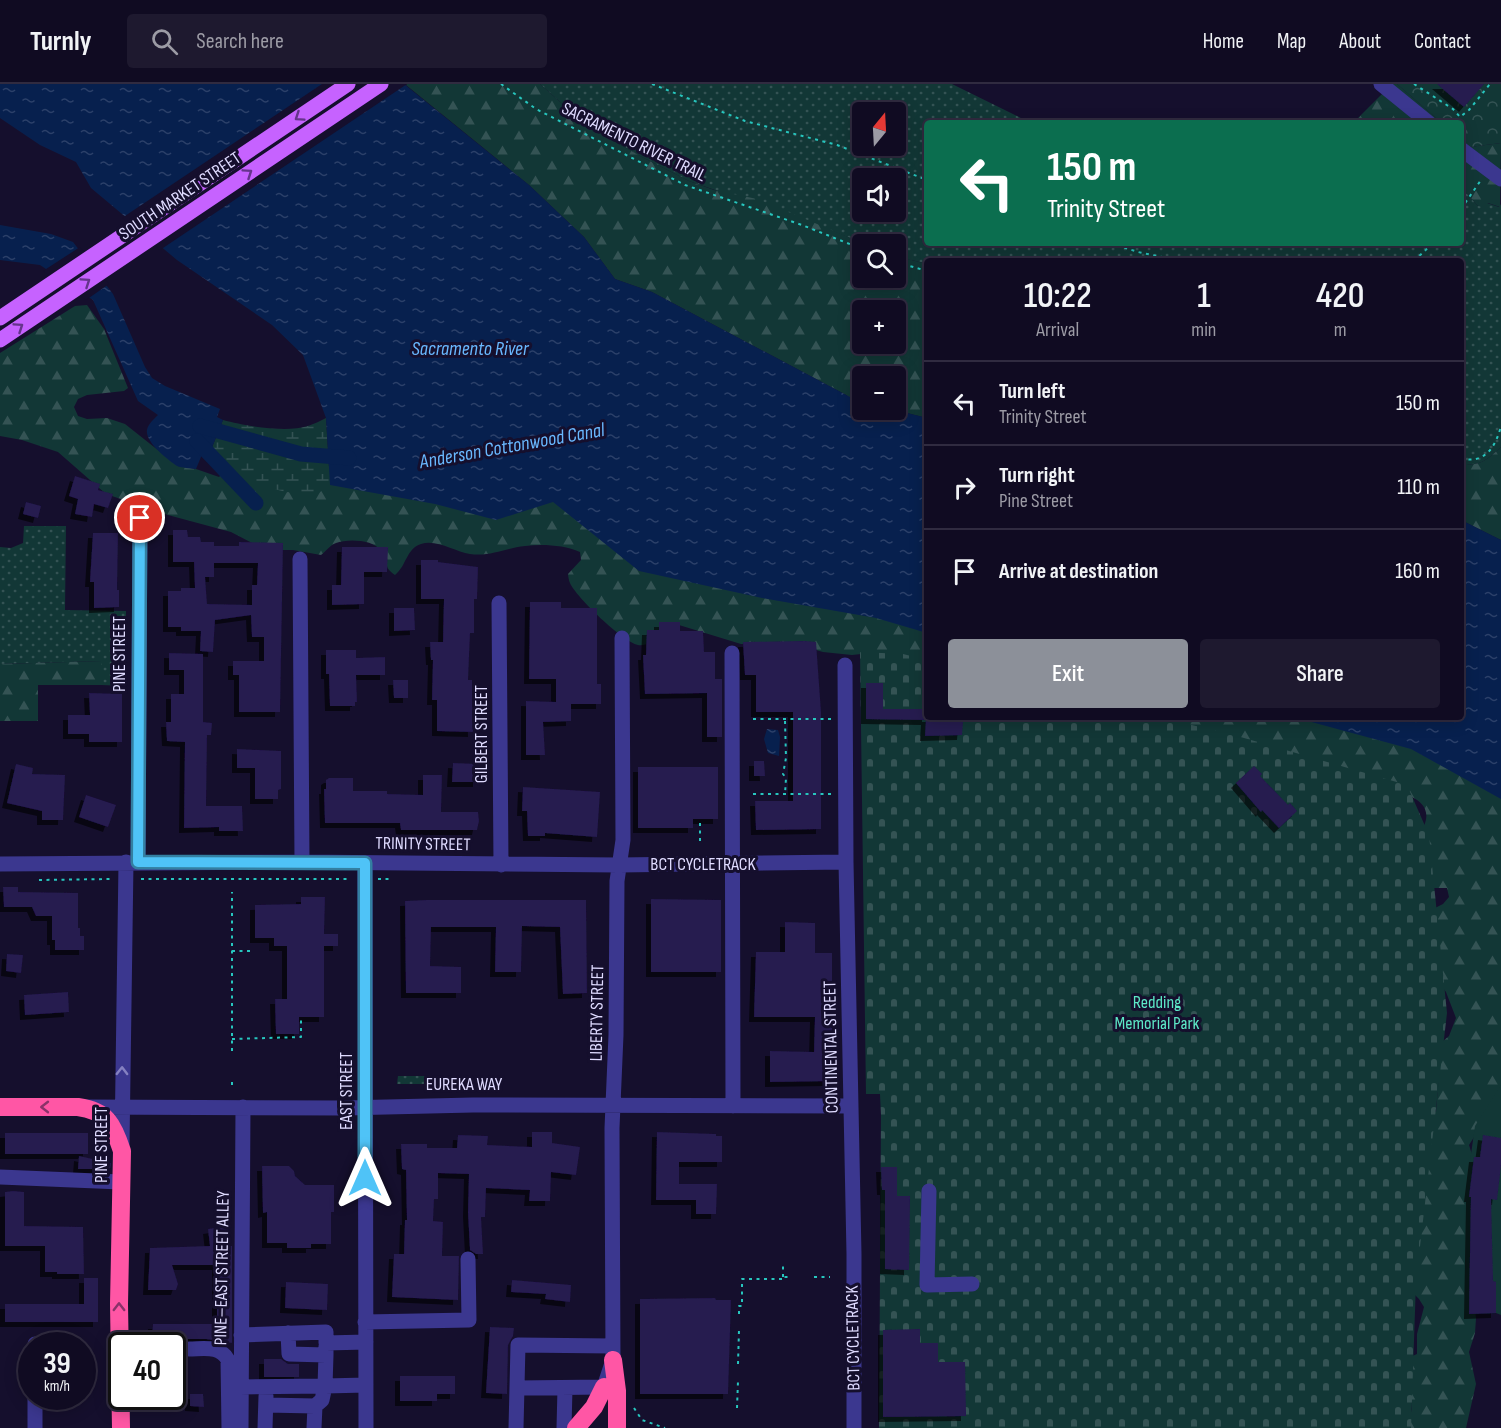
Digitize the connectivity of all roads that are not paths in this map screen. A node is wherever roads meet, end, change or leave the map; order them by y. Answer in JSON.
{"nodes":[{"id":1,"x":348,"y":84,"type":"edge"},
{"id":2,"x":381,"y":84,"type":"edge"},
{"id":3,"x":1381,"y":84,"type":"edge"},
{"id":4,"x":1425,"y":120,"type":"edge"},
{"id":5,"x":1464,"y":151,"type":"edge"},
{"id":6,"x":1501,"y":179,"type":"edge"},
{"id":7,"x":0,"y":318,"type":"edge"},
{"id":8,"x":0,"y":340,"type":"edge"},
{"id":9,"x":140,"y":518,"type":"dead end"},
{"id":10,"x":300,"y":559,"type":"dead end"},
{"id":11,"x":499,"y":603,"type":"dead end"},
{"id":12,"x":621,"y":638,"type":"dead end"},
{"id":13,"x":732,"y":653,"type":"dead end"},
{"id":14,"x":845,"y":665,"type":"dead end"},
{"id":15,"x":846,"y":861,"type":"junction"},
{"id":16,"x":132,"y":862,"type":"junction"},
{"id":17,"x":302,"y":862,"type":"junction"},
{"id":18,"x":732,"y":862,"type":"junction"},
{"id":19,"x":365,"y":863,"type":"junction"},
{"id":20,"x":0,"y":864,"type":"edge"},
{"id":21,"x":501,"y":865,"type":"junction"},
{"id":22,"x":619,"y":865,"type":"junction"},
{"id":23,"x":614,"y":1104,"type":"junction"},
{"id":24,"x":733,"y":1106,"type":"junction"},
{"id":25,"x":851,"y":1106,"type":"junction"},
{"id":26,"x":0,"y":1107,"type":"edge"},
{"id":27,"x":78,"y":1107,"type":"junction"},
{"id":28,"x":122,"y":1107,"type":"junction"},
{"id":29,"x":243,"y":1107,"type":"junction"},
{"id":30,"x":365,"y":1107,"type":"junction"},
{"id":31,"x":122,"y":1151,"type":"junction"},
{"id":32,"x":0,"y":1177,"type":"edge"},
{"id":33,"x":122,"y":1182,"type":"junction"},
{"id":34,"x":928,"y":1191,"type":"dead end"},
{"id":35,"x":468,"y":1259,"type":"dead end"},
{"id":36,"x":972,"y":1284,"type":"dead end"},
{"id":37,"x":365,"y":1322,"type":"junction"},
{"id":38,"x":288,"y":1333,"type":"junction"},
{"id":39,"x":240,"y":1335,"type":"junction"},
{"id":40,"x":366,"y":1342,"type":"junction"},
{"id":41,"x":189,"y":1349,"type":"dead end"},
{"id":42,"x":326,"y":1349,"type":"junction"},
{"id":43,"x":613,"y":1353,"type":"junction"},
{"id":44,"x":366,"y":1385,"type":"junction"},
{"id":45,"x":325,"y":1386,"type":"junction"},
{"id":46,"x":240,"y":1387,"type":"junction"},
{"id":47,"x":266,"y":1387,"type":"junction"},
{"id":48,"x":604,"y":1387,"type":"junction"},
{"id":49,"x":517,"y":1388,"type":"junction"},
{"id":50,"x":565,"y":1388,"type":"junction"},
{"id":51,"x":266,"y":1406,"type":"junction"},
{"id":52,"x":315,"y":1406,"type":"junction"},
{"id":53,"x":35,"y":1410,"type":"edge"},
{"id":54,"x":35,"y":1428,"type":"edge"},
{"id":55,"x":121,"y":1428,"type":"edge"},
{"id":56,"x":229,"y":1428,"type":"edge"},
{"id":57,"x":241,"y":1428,"type":"edge"},
{"id":58,"x":265,"y":1428,"type":"edge"},
{"id":59,"x":314,"y":1428,"type":"edge"},
{"id":60,"x":366,"y":1428,"type":"edge"},
{"id":61,"x":516,"y":1428,"type":"edge"},
{"id":62,"x":564,"y":1428,"type":"edge"},
{"id":63,"x":576,"y":1428,"type":"edge"},
{"id":64,"x":617,"y":1428,"type":"edge"},
{"id":65,"x":854,"y":1428,"type":"edge"}],
"edges":[{"from":1,"to":7,"type":"main road","name":"SOUTH MARKET STREET","one_way":true},
{"from":8,"to":2,"type":"main road","name":"SOUTH MARKET STREET","one_way":true},
{"from":3,"to":4,"type":"street"},
{"from":5,"to":6,"type":"street"},
{"from":9,"to":16,"type":"street","name":"PINE STREET"},
{"from":10,"to":17,"type":"street"},
{"from":11,"to":21,"type":"street","name":"GILBERT STREET"},
{"from":12,"to":22,"type":"street","name":"LIBERTY STREET"},
{"from":13,"to":18,"type":"street"},
{"from":14,"to":15,"type":"street","name":"CONTINENTAL STREET"},
{"from":15,"to":18,"type":"street","name":"TRINITY STREET"},
{"from":15,"to":25,"type":"street","name":"CONTINENTAL STREET"},
{"from":16,"to":17,"type":"street","name":"TRINITY STREET"},
{"from":16,"to":20,"type":"street","name":"TRINITY STREET"},
{"from":28,"to":16,"type":"street","name":"PINE STREET","one_way":true},
{"from":17,"to":19,"type":"street","name":"TRINITY STREET"},
{"from":18,"to":22,"type":"street","name":"TRINITY STREET"},
{"from":18,"to":24,"type":"street"},
{"from":19,"to":21,"type":"street","name":"TRINITY STREET"},
{"from":19,"to":30,"type":"street","name":"EAST STREET"},
{"from":21,"to":22,"type":"street","name":"TRINITY STREET"},
{"from":22,"to":23,"type":"street","name":"LIBERTY STREET"},
{"from":23,"to":24,"type":"street","name":"EUREKA WAY"},
{"from":23,"to":30,"type":"street","name":"EUREKA WAY"},
{"from":23,"to":43,"type":"street","name":"LIBERTY STREET"},
{"from":24,"to":25,"type":"street","name":"EUREKA WAY"},
{"from":25,"to":65,"type":"street","name":"CONTINENTAL STREET"},
{"from":27,"to":26,"type":"highway","name":"EUREKA WAY","one_way":true},
{"from":27,"to":28,"type":"street","name":"EUREKA WAY"},
{"from":27,"to":31,"type":"highway","name":"EUREKA WAY"},
{"from":28,"to":29,"type":"street","name":"EUREKA WAY"},
{"from":28,"to":31,"type":"street","name":"PINE STREET"},
{"from":29,"to":30,"type":"street","name":"EUREKA WAY"},
{"from":29,"to":39,"type":"street","name":"PINE–EAST STREET ALLEY"},
{"from":30,"to":37,"type":"street","name":"EAST STREET"},
{"from":31,"to":33,"type":"highway","name":"PINE STREET"},
{"from":32,"to":33,"type":"street"},
{"from":55,"to":33,"type":"highway","name":"PINE STREET","one_way":true},
{"from":34,"to":36,"type":"street"},
{"from":35,"to":37,"type":"street"},
{"from":37,"to":40,"type":"street","name":"EAST STREET"},
{"from":38,"to":39,"type":"street"},
{"from":38,"to":42,"type":"street"},
{"from":38,"to":42,"type":"street"},
{"from":39,"to":46,"type":"street","name":"PINE–EAST STREET ALLEY"},
{"from":40,"to":42,"type":"street"},
{"from":40,"to":44,"type":"street","name":"EAST STREET"},
{"from":41,"to":56,"type":"street"},
{"from":42,"to":45,"type":"street"},
{"from":43,"to":48,"type":"street","name":"LIBERTY STREET"},
{"from":43,"to":49,"type":"street"},
{"from":43,"to":64,"type":"highway"},
{"from":44,"to":45,"type":"street"},
{"from":44,"to":60,"type":"street","name":"EAST STREET"},
{"from":45,"to":47,"type":"street"},
{"from":45,"to":52,"type":"street"},
{"from":46,"to":47,"type":"street"},
{"from":46,"to":57,"type":"street","name":"PINE–EAST STREET ALLEY"},
{"from":47,"to":51,"type":"street"},
{"from":48,"to":50,"type":"street"},
{"from":48,"to":63,"type":"highway"},
{"from":49,"to":50,"type":"street"},
{"from":49,"to":61,"type":"street"},
{"from":50,"to":62,"type":"street"},
{"from":51,"to":52,"type":"street"},
{"from":51,"to":58,"type":"street"},
{"from":52,"to":59,"type":"street"},
{"from":53,"to":54,"type":"street"}]}
